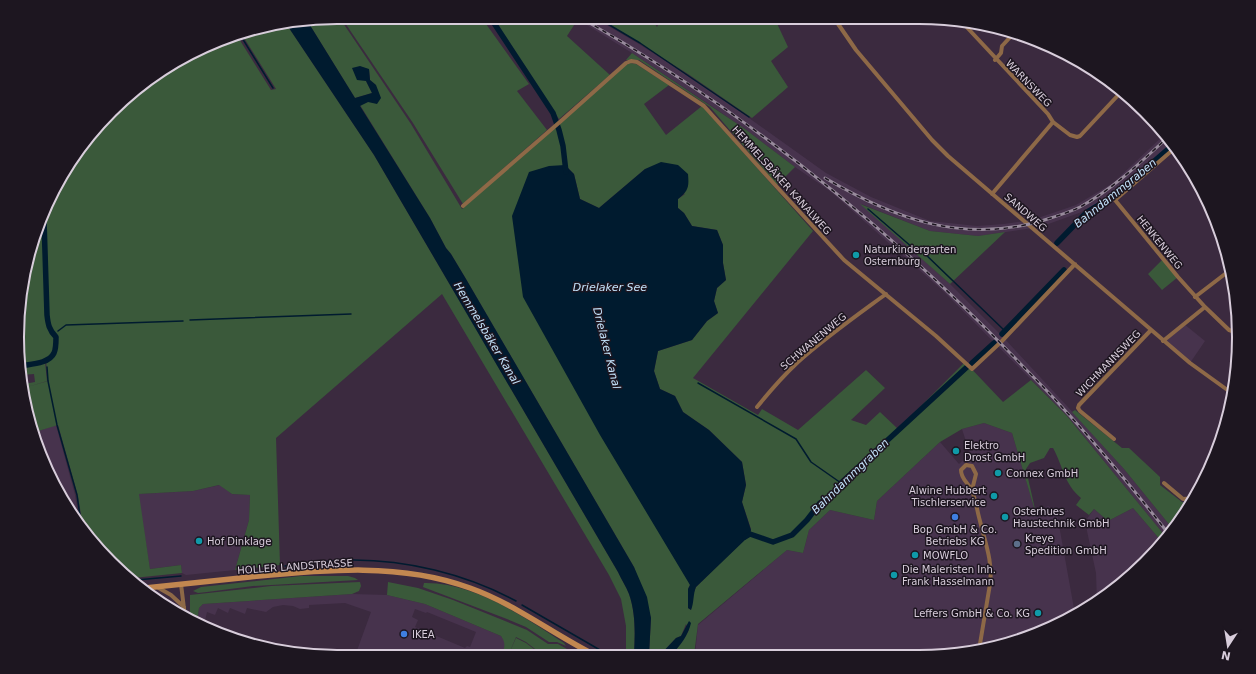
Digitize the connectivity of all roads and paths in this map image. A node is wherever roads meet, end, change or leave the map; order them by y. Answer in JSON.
{"nodes":[{"id":1,"x":838,"y":24,"type":"edge"},
{"id":2,"x":967,"y":28,"type":"edge"},
{"id":3,"x":1010,"y":38,"type":"edge"},
{"id":4,"x":995,"y":60,"type":"junction"},
{"id":5,"x":1118,"y":96,"type":"edge"},
{"id":6,"x":1053,"y":122,"type":"junction"},
{"id":7,"x":1171,"y":152,"type":"edge"},
{"id":8,"x":992,"y":194,"type":"junction"},
{"id":9,"x":463,"y":206,"type":"dead end"},
{"id":10,"x":1075,"y":264,"type":"junction"},
{"id":11,"x":1225,"y":274,"type":"dead end"},
{"id":12,"x":886,"y":294,"type":"junction"},
{"id":13,"x":1195,"y":296,"type":"junction"},
{"id":14,"x":1205,"y":308,"type":"junction"},
{"id":15,"x":1151,"y":330,"type":"junction"},
{"id":16,"x":1232,"y":331,"type":"edge"},
{"id":17,"x":1163,"y":341,"type":"junction"},
{"id":18,"x":1227,"y":390,"type":"edge"},
{"id":19,"x":757,"y":407,"type":"dead end"},
{"id":20,"x":1114,"y":439,"type":"dead end"},
{"id":21,"x":1164,"y":483,"type":"dead end"},
{"id":22,"x":972,"y":490,"type":"junction"},
{"id":23,"x":1187,"y":499,"type":"edge"},
{"id":24,"x":181,"y":584,"type":"junction"},
{"id":25,"x":156,"y":586,"type":"junction"},
{"id":26,"x":149,"y":587,"type":"edge"},
{"id":27,"x":184,"y":607,"type":"junction"},
{"id":28,"x":184,"y":610,"type":"edge"},
{"id":29,"x":980,"y":644,"type":"edge"},
{"id":30,"x":587,"y":650,"type":"edge"}],
"edges":[{"from":1,"to":8,"type":"street","name":"SANDWEG"},
{"from":2,"to":4,"type":"street","name":"WARNSWEG"},
{"from":3,"to":4,"type":"street"},
{"from":4,"to":6,"type":"street","name":"WARNSWEG"},
{"from":5,"to":6,"type":"street"},
{"from":6,"to":8,"type":"street","name":"WARNSWEG"},
{"from":7,"to":13,"type":"street","name":"HENKENWEG"},
{"from":8,"to":10,"type":"street","name":"SANDWEG"},
{"from":9,"to":12,"type":"street","name":"HEMMELSBÄKER KANALWEG"},
{"from":10,"to":12,"type":"street","name":"HEMMELSBÄKER KANALWEG"},
{"from":10,"to":15,"type":"street","name":"SANDWEG"},
{"from":11,"to":13,"type":"street"},
{"from":12,"to":19,"type":"street","name":"SCHWANENWEG"},
{"from":13,"to":14,"type":"street","name":"HENKENWEG"},
{"from":14,"to":16,"type":"street","name":"HENKENWEG"},
{"from":14,"to":17,"type":"street"},
{"from":15,"to":17,"type":"street","name":"SANDWEG"},
{"from":15,"to":20,"type":"street","name":"WICHMANNSWEG"},
{"from":17,"to":18,"type":"street","name":"SANDWEG"},
{"from":21,"to":23,"type":"street"},
{"from":22,"to":22,"type":"street"},
{"from":22,"to":29,"type":"street"},
{"from":24,"to":25,"type":"main road","name":"HOLLER LANDSTRASSE"},
{"from":24,"to":27,"type":"street"},
{"from":24,"to":30,"type":"main road","name":"HOLLER LANDSTRASSE"},
{"from":25,"to":26,"type":"main road","name":"HOLLER LANDSTRASSE"},
{"from":25,"to":27,"type":"street"},
{"from":27,"to":28,"type":"street"}]}
